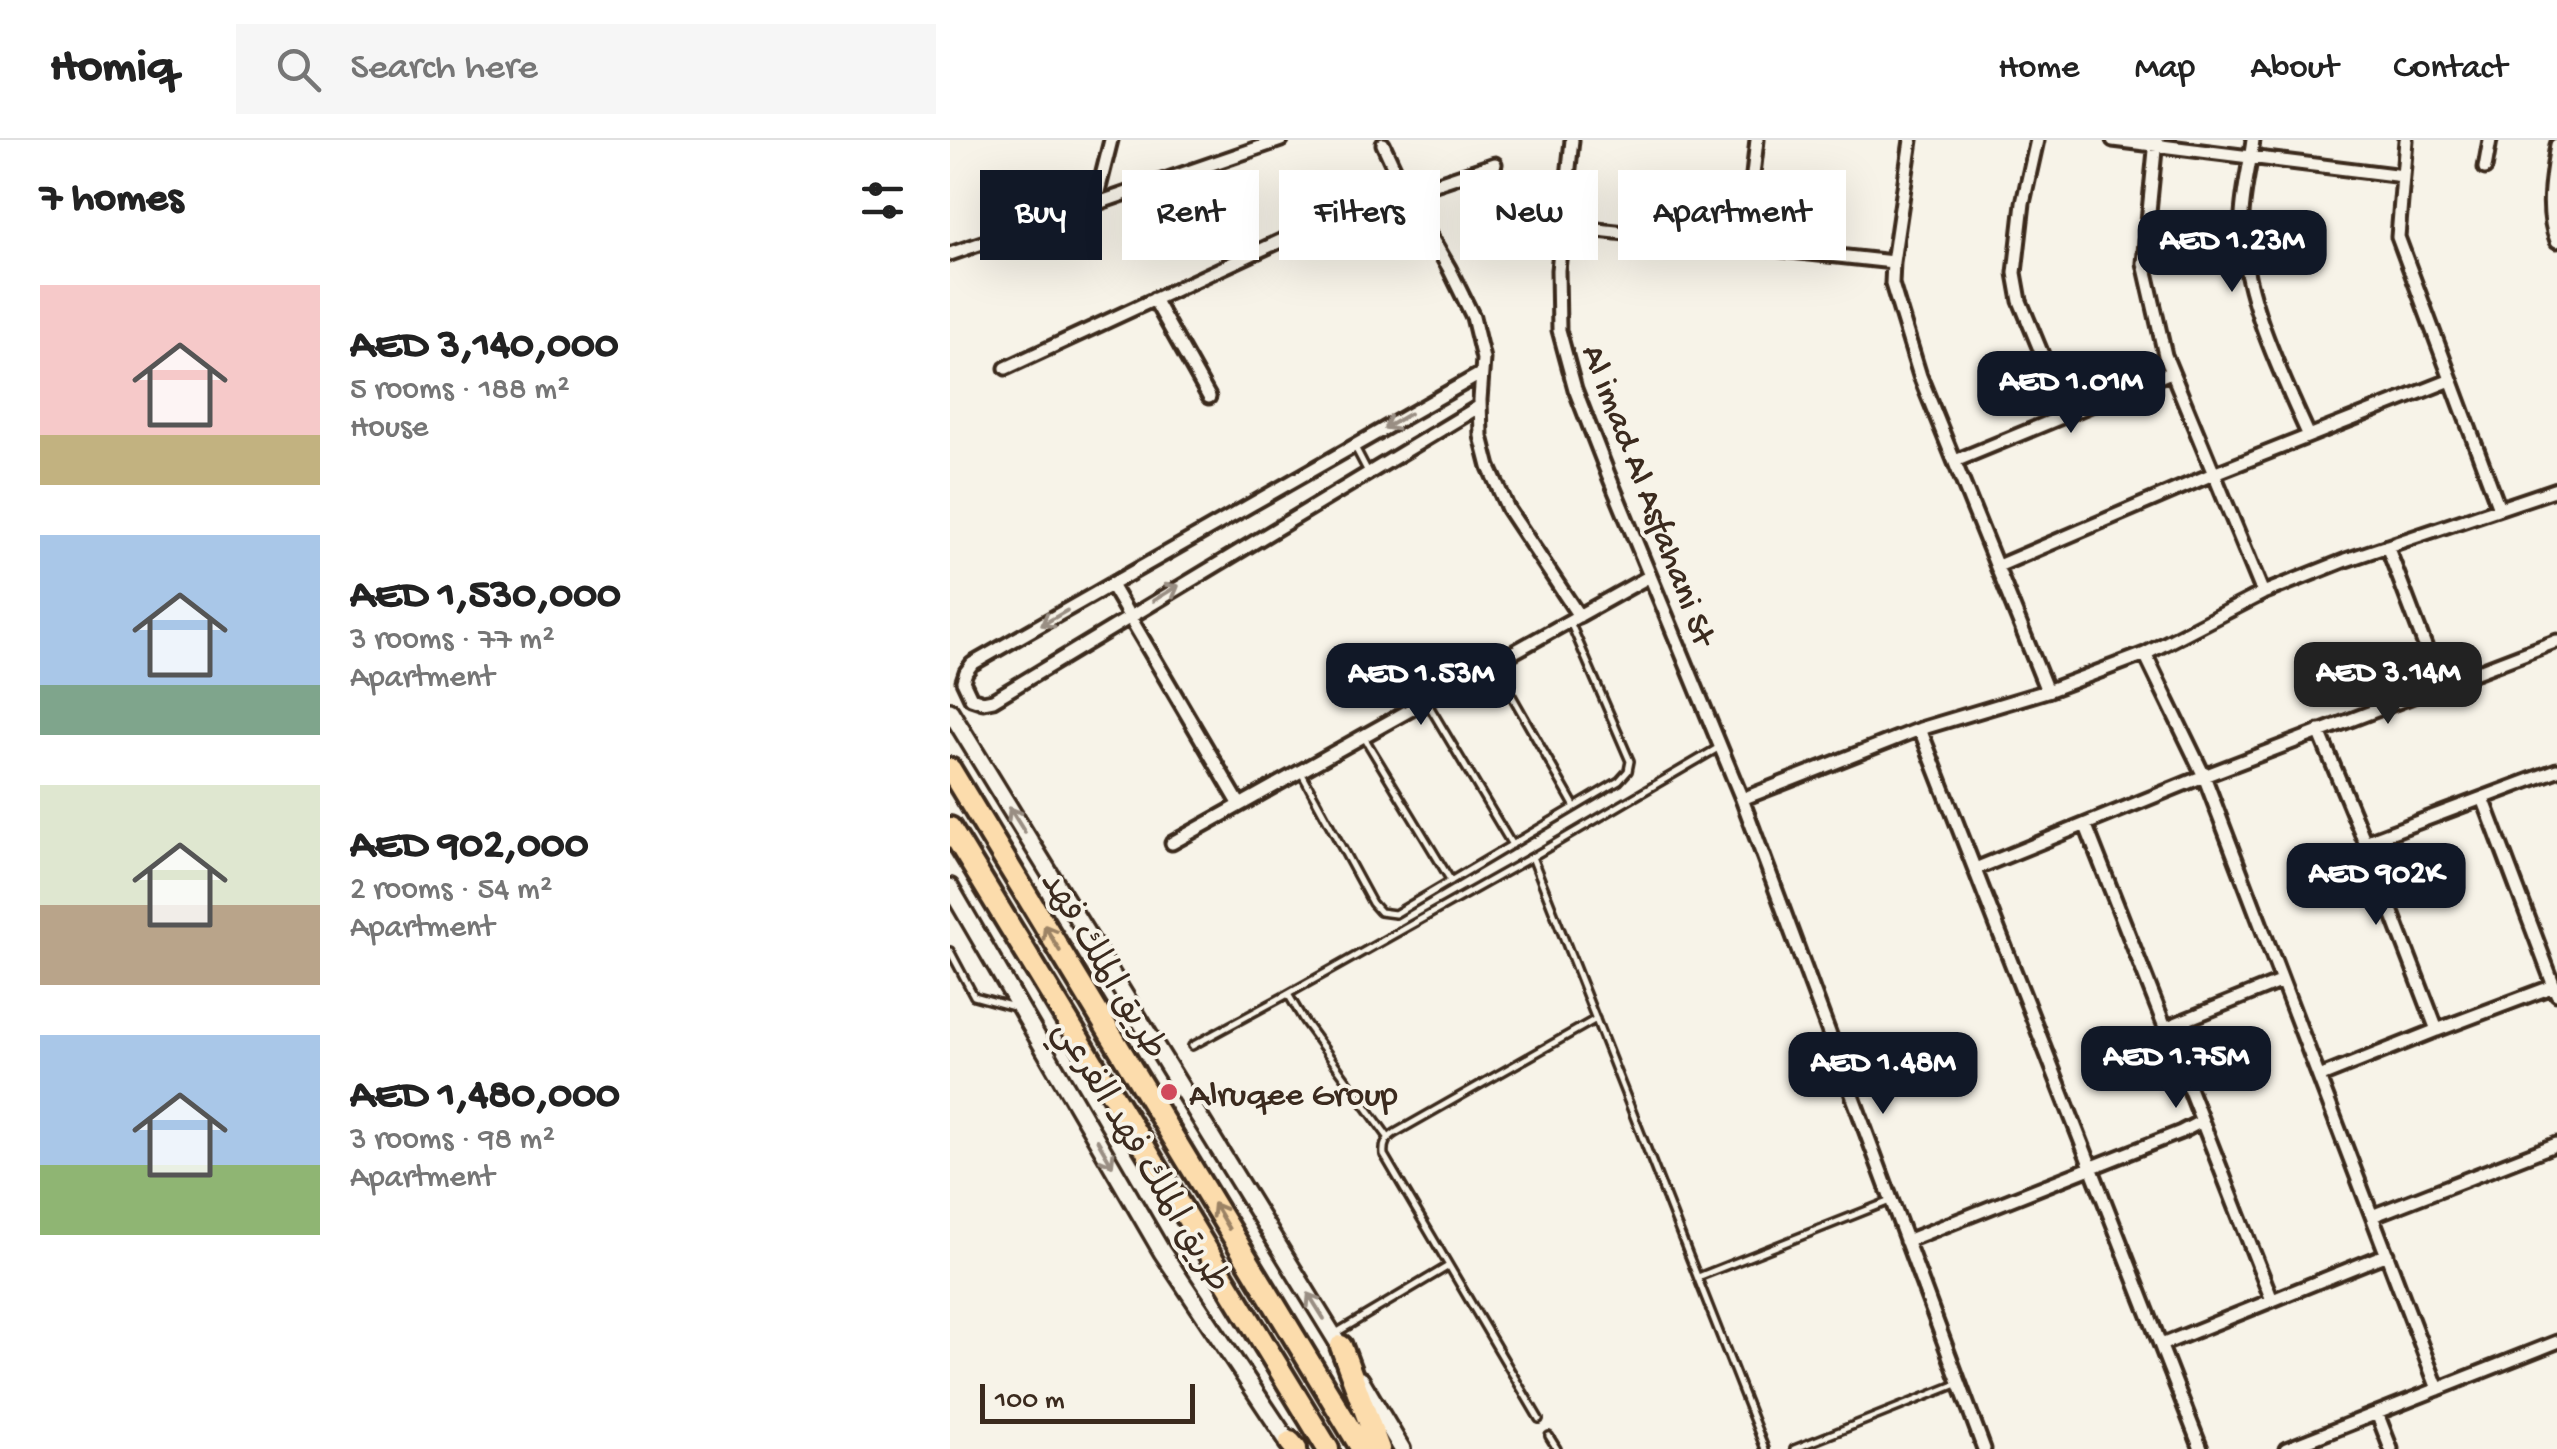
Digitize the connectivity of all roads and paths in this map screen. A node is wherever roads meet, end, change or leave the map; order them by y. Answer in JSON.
{"nodes":[{"id":1,"x":1111,"y":140,"type":"edge"},
{"id":2,"x":1281,"y":140,"type":"edge"},
{"id":3,"x":1572,"y":140,"type":"edge"},
{"id":4,"x":1757,"y":140,"type":"edge"},
{"id":5,"x":1911,"y":140,"type":"edge"},
{"id":6,"x":2037,"y":140,"type":"edge"},
{"id":7,"x":2114,"y":140,"type":"edge"},
{"id":8,"x":2253,"y":140,"type":"edge"},
{"id":9,"x":2406,"y":140,"type":"edge"},
{"id":10,"x":2490,"y":140,"type":"edge"},
{"id":11,"x":2156,"y":142,"type":"edge"},
{"id":12,"x":1256,"y":144,"type":"edge"},
{"id":13,"x":1383,"y":144,"type":"dead end"},
{"id":14,"x":2557,"y":145,"type":"edge"},
{"id":15,"x":2251,"y":157,"type":"junction"},
{"id":16,"x":1495,"y":164,"type":"dead end"},
{"id":17,"x":2485,"y":168,"type":"dead end"},
{"id":18,"x":1395,"y":170,"type":"edge"},
{"id":19,"x":1568,"y":170,"type":"edge"},
{"id":20,"x":1753,"y":170,"type":"edge"},
{"id":21,"x":1102,"y":176,"type":"edge"},
{"id":22,"x":2403,"y":176,"type":"junction"},
{"id":23,"x":1440,"y":183,"type":"edge"},
{"id":24,"x":1102,"y":201,"type":"edge"},
{"id":25,"x":1279,"y":241,"type":"edge"},
{"id":26,"x":2557,"y":241,"type":"edge"},
{"id":27,"x":980,"y":244,"type":"edge"},
{"id":28,"x":1440,"y":253,"type":"edge"},
{"id":29,"x":950,"y":254,"type":"edge"},
{"id":30,"x":1846,"y":256,"type":"edge"},
{"id":31,"x":1559,"y":260,"type":"edge"},
{"id":32,"x":1892,"y":262,"type":"junction"},
{"id":33,"x":1154,"y":299,"type":"junction"},
{"id":34,"x":1006,"y":368,"type":"dead end"},
{"id":35,"x":2172,"y":372,"type":"junction"},
{"id":36,"x":1482,"y":373,"type":"junction"},
{"id":37,"x":2451,"y":380,"type":"junction"},
{"id":38,"x":1209,"y":397,"type":"dead end"},
{"id":39,"x":1480,"y":406,"type":"junction"},
{"id":40,"x":2067,"y":415,"type":"junction"},
{"id":41,"x":2309,"y":436,"type":"junction"},
{"id":42,"x":1354,"y":446,"type":"junction"},
{"id":43,"x":1954,"y":461,"type":"junction"},
{"id":44,"x":1368,"y":472,"type":"junction"},
{"id":45,"x":2214,"y":474,"type":"junction"},
{"id":46,"x":2557,"y":489,"type":"edge"},
{"id":47,"x":2499,"y":508,"type":"junction"},
{"id":48,"x":2387,"y":546,"type":"junction"},
{"id":49,"x":1998,"y":566,"type":"junction"},
{"id":50,"x":1650,"y":576,"type":"junction"},
{"id":51,"x":1111,"y":585,"type":"junction"},
{"id":52,"x":2263,"y":593,"type":"junction"},
{"id":53,"x":1129,"y":616,"type":"junction"},
{"id":54,"x":1574,"y":619,"type":"junction"},
{"id":55,"x":2557,"y":640,"type":"edge"},
{"id":56,"x":2144,"y":654,"type":"junction"},
{"id":57,"x":1494,"y":664,"type":"junction"},
{"id":58,"x":2440,"y":685,"type":"junction"},
{"id":59,"x":2048,"y":691,"type":"junction"},
{"id":60,"x":1426,"y":702,"type":"junction"},
{"id":61,"x":950,"y":711,"type":"edge"},
{"id":62,"x":1920,"y":729,"type":"junction"},
{"id":63,"x":2318,"y":732,"type":"junction"},
{"id":64,"x":1363,"y":736,"type":"junction"},
{"id":65,"x":1720,"y":746,"type":"junction"},
{"id":66,"x":950,"y":769,"type":"edge"},
{"id":67,"x":2557,"y":770,"type":"edge"},
{"id":68,"x":1300,"y":771,"type":"junction"},
{"id":69,"x":2204,"y":776,"type":"junction"},
{"id":70,"x":2483,"y":798,"type":"junction"},
{"id":71,"x":1742,"y":799,"type":"junction"},
{"id":72,"x":1240,"y":805,"type":"junction"},
{"id":73,"x":1574,"y":807,"type":"junction"},
{"id":74,"x":2086,"y":826,"type":"junction"},
{"id":75,"x":950,"y":828,"type":"edge"},
{"id":76,"x":2365,"y":842,"type":"junction"},
{"id":77,"x":1172,"y":843,"type":"dead end"},
{"id":78,"x":1512,"y":844,"type":"junction"},
{"id":79,"x":1532,"y":857,"type":"junction"},
{"id":80,"x":1975,"y":869,"type":"junction"},
{"id":81,"x":1451,"y":881,"type":"junction"},
{"id":82,"x":950,"y":887,"type":"edge"},
{"id":83,"x":950,"y":953,"type":"edge"},
{"id":84,"x":2282,"y":981,"type":"junction"},
{"id":85,"x":2556,"y":990,"type":"edge"},
{"id":86,"x":1288,"y":994,"type":"junction"},
{"id":87,"x":1021,"y":1009,"type":"junction"},
{"id":88,"x":1596,"y":1019,"type":"junction"},
{"id":89,"x":2165,"y":1028,"type":"junction"},
{"id":90,"x":2437,"y":1030,"type":"junction"},
{"id":91,"x":1192,"y":1046,"type":"dead end"},
{"id":92,"x":2319,"y":1077,"type":"junction"},
{"id":93,"x":2202,"y":1121,"type":"junction"},
{"id":94,"x":1388,"y":1138,"type":"junction"},
{"id":95,"x":2557,"y":1144,"type":"edge"},
{"id":96,"x":2091,"y":1167,"type":"junction"},
{"id":97,"x":1892,"y":1200,"type":"junction"},
{"id":98,"x":2372,"y":1216,"type":"junction"},
{"id":99,"x":1906,"y":1240,"type":"junction"},
{"id":100,"x":2387,"y":1254,"type":"junction"},
{"id":101,"x":1448,"y":1266,"type":"junction"},
{"id":102,"x":1698,"y":1277,"type":"junction"},
{"id":103,"x":2272,"y":1300,"type":"junction"},
{"id":104,"x":1337,"y":1340,"type":"junction"},
{"id":105,"x":2557,"y":1342,"type":"edge"},
{"id":106,"x":2161,"y":1345,"type":"junction"},
{"id":107,"x":1960,"y":1383,"type":"junction"},
{"id":108,"x":2438,"y":1389,"type":"junction"},
{"id":109,"x":2376,"y":1413,"type":"junction"},
{"id":110,"x":1539,"y":1419,"type":"dead end"},
{"id":111,"x":1549,"y":1436,"type":"dead end"},
{"id":112,"x":1293,"y":1447,"type":"edge"},
{"id":113,"x":1328,"y":1449,"type":"edge"},
{"id":114,"x":1362,"y":1449,"type":"edge"},
{"id":115,"x":1380,"y":1449,"type":"edge"},
{"id":116,"x":1402,"y":1449,"type":"edge"},
{"id":117,"x":1557,"y":1449,"type":"edge"},
{"id":118,"x":1766,"y":1449,"type":"edge"},
{"id":119,"x":1794,"y":1449,"type":"edge"},
{"id":120,"x":1984,"y":1449,"type":"edge"},
{"id":121,"x":2201,"y":1449,"type":"edge"},
{"id":122,"x":2286,"y":1449,"type":"edge"},
{"id":123,"x":2391,"y":1449,"type":"edge"}],
"edges":[{"from":1,"to":21,"type":"street"},
{"from":2,"to":12,"type":"street"},
{"from":3,"to":19,"type":"street","name":"Al imad Al Asfahani St"},
{"from":4,"to":20,"type":"street"},
{"from":5,"to":32,"type":"street"},
{"from":6,"to":40,"type":"street"},
{"from":7,"to":11,"type":"street"},
{"from":8,"to":15,"type":"street"},
{"from":9,"to":22,"type":"street"},
{"from":10,"to":17,"type":"street"},
{"from":11,"to":15,"type":"street"},
{"from":11,"to":35,"type":"street"},
{"from":12,"to":24,"type":"street"},
{"from":13,"to":18,"type":"street"},
{"from":14,"to":26,"type":"street"},
{"from":15,"to":22,"type":"street"},
{"from":15,"to":41,"type":"street"},
{"from":16,"to":23,"type":"street"},
{"from":22,"to":37,"type":"street"},
{"from":25,"to":33,"type":"street"},
{"from":27,"to":29,"type":"street"},
{"from":28,"to":36,"type":"street"},
{"from":30,"to":32,"type":"street"},
{"from":31,"to":50,"type":"street","name":"Al imad Al Asfahani St"},
{"from":32,"to":43,"type":"street"},
{"from":33,"to":34,"type":"street"},
{"from":33,"to":38,"type":"street"},
{"from":35,"to":40,"type":"street"},
{"from":35,"to":45,"type":"street"},
{"from":36,"to":39,"type":"street"},
{"from":36,"to":42,"type":"street","one_way":true},
{"from":37,"to":41,"type":"street"},
{"from":37,"to":47,"type":"street"},
{"from":39,"to":44,"type":"street"},
{"from":39,"to":54,"type":"street"},
{"from":40,"to":43,"type":"street"},
{"from":41,"to":45,"type":"street"},
{"from":42,"to":44,"type":"lane"},
{"from":42,"to":51,"type":"street"},
{"from":43,"to":49,"type":"street"},
{"from":53,"to":44,"type":"street","one_way":true},
{"from":45,"to":49,"type":"street"},
{"from":45,"to":52,"type":"street"},
{"from":46,"to":47,"type":"street"},
{"from":47,"to":48,"type":"street"},
{"from":48,"to":52,"type":"street"},
{"from":48,"to":58,"type":"street"},
{"from":49,"to":59,"type":"street"},
{"from":50,"to":54,"type":"street"},
{"from":50,"to":65,"type":"street","name":"Al imad Al Asfahani St"},
{"from":51,"to":53,"type":"street"},
{"from":51,"to":53,"type":"street","one_way":true},
{"from":52,"to":56,"type":"street"},
{"from":53,"to":72,"type":"street"},
{"from":54,"to":57,"type":"street"},
{"from":54,"to":73,"type":"lane"},
{"from":55,"to":58,"type":"street"},
{"from":56,"to":59,"type":"street"},
{"from":56,"to":69,"type":"street"},
{"from":57,"to":60,"type":"street"},
{"from":57,"to":73,"type":"lane"},
{"from":58,"to":63,"type":"street"},
{"from":59,"to":62,"type":"street"},
{"from":60,"to":64,"type":"street"},
{"from":60,"to":78,"type":"lane"},
{"from":104,"to":61,"type":"main road","name":"طريق الملك فهد الفرعي","one_way":true},
{"from":62,"to":71,"type":"street"},
{"from":62,"to":80,"type":"street"},
{"from":63,"to":69,"type":"street"},
{"from":63,"to":76,"type":"street"},
{"from":64,"to":68,"type":"street"},
{"from":64,"to":81,"type":"lane"},
{"from":65,"to":71,"type":"street","name":"Al imad Al Asfahani St"},
{"from":65,"to":79,"type":"lane"},
{"from":114,"to":66,"type":"highway","name":"طريق الملك فهد","one_way":true},
{"from":67,"to":70,"type":"street"},
{"from":68,"to":72,"type":"street"},
{"from":68,"to":81,"type":"lane"},
{"from":69,"to":74,"type":"street"},
{"from":69,"to":84,"type":"street"},
{"from":70,"to":76,"type":"street"},
{"from":70,"to":85,"type":"street"},
{"from":71,"to":97,"type":"street","name":"Al imad Al Asfahani St"},
{"from":72,"to":77,"type":"street"},
{"from":73,"to":78,"type":"lane"},
{"from":74,"to":80,"type":"street"},
{"from":74,"to":89,"type":"street"},
{"from":75,"to":113,"type":"highway","name":"طريق الملك فهد"},
{"from":76,"to":90,"type":"street"},
{"from":78,"to":81,"type":"lane"},
{"from":79,"to":86,"type":"lane"},
{"from":79,"to":88,"type":"lane"},
{"from":80,"to":96,"type":"street"},
{"from":82,"to":87,"type":"main road","name":"طريق الملك فهد الفرعي"},
{"from":83,"to":87,"type":"lane"},
{"from":84,"to":89,"type":"street"},
{"from":84,"to":92,"type":"street"},
{"from":85,"to":90,"type":"street"},
{"from":86,"to":91,"type":"lane"},
{"from":86,"to":94,"type":"lane"},
{"from":87,"to":112,"type":"main road","name":"طريق الملك فهد الفرعي","one_way":true},
{"from":88,"to":94,"type":"lane"},
{"from":88,"to":102,"type":"lane"},
{"from":89,"to":93,"type":"street"},
{"from":90,"to":92,"type":"street"},
{"from":92,"to":98,"type":"street"},
{"from":93,"to":96,"type":"street"},
{"from":93,"to":103,"type":"street"},
{"from":94,"to":101,"type":"lane"},
{"from":95,"to":98,"type":"street"},
{"from":96,"to":99,"type":"street"},
{"from":96,"to":106,"type":"street"},
{"from":97,"to":99,"type":"street","name":"Al imad Al Asfahani St"},
{"from":97,"to":102,"type":"lane"},
{"from":98,"to":100,"type":"street"},
{"from":99,"to":107,"type":"street","name":"Al imad Al Asfahani St"},
{"from":100,"to":103,"type":"street"},
{"from":100,"to":108,"type":"street"},
{"from":101,"to":104,"type":"lane"},
{"from":101,"to":110,"type":"lane"},
{"from":102,"to":118,"type":"lane"},
{"from":103,"to":106,"type":"street"},
{"from":104,"to":115,"type":"highway"},
{"from":104,"to":116,"type":"main road","name":"طريق الملك فهد الفرعي"},
{"from":105,"to":108,"type":"street"},
{"from":106,"to":121,"type":"street"},
{"from":107,"to":119,"type":"lane"},
{"from":107,"to":120,"type":"street","name":"Al imad Al Asfahani St"},
{"from":108,"to":109,"type":"street"},
{"from":109,"to":122,"type":"street"},
{"from":109,"to":123,"type":"street"},
{"from":111,"to":117,"type":"lane"}]}
